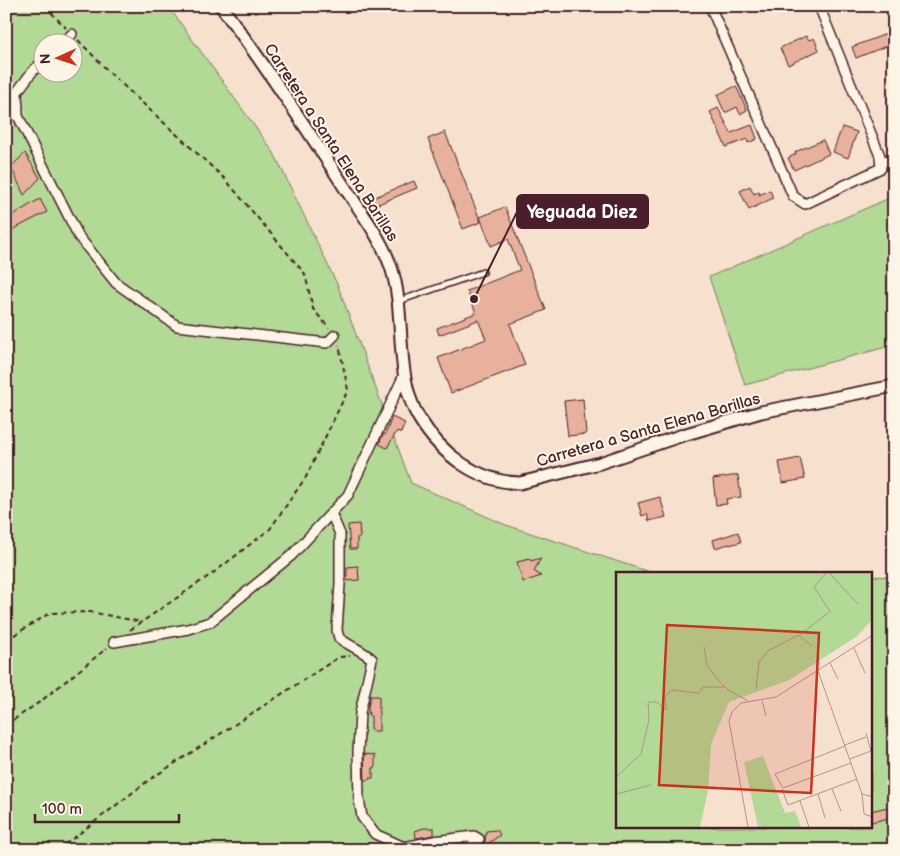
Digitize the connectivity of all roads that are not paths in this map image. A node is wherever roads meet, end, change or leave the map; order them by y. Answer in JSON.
{"nodes":[{"id":1,"x":221,"y":6,"type":"edge"},
{"id":2,"x":710,"y":6,"type":"edge"},
{"id":3,"x":819,"y":6,"type":"edge"},
{"id":4,"x":32,"y":72,"type":"edge"},
{"id":5,"x":6,"y":96,"type":"edge"},
{"id":6,"x":18,"y":106,"type":"junction"},
{"id":7,"x":894,"y":158,"type":"edge"},
{"id":8,"x":881,"y":163,"type":"junction"},
{"id":9,"x":483,"y":272,"type":"dead end"},
{"id":10,"x":399,"y":301,"type":"junction"},
{"id":11,"x":335,"y":335,"type":"road end"},
{"id":12,"x":404,"y":373,"type":"junction"},
{"id":13,"x":894,"y":386,"type":"edge"},
{"id":14,"x":331,"y":513,"type":"junction"},
{"id":15,"x":114,"y":642,"type":"road end"},
{"id":16,"x":471,"y":850,"type":"edge"}],
"edges":[{"from":1,"to":10,"type":"main road","name":"Carretera a Santa Elena Barillas"},
{"from":2,"to":8,"type":"street"},
{"from":3,"to":8,"type":"street"},
{"from":4,"to":6,"type":"street"},
{"from":5,"to":6,"type":"street"},
{"from":6,"to":11,"type":"street"},
{"from":7,"to":8,"type":"street"},
{"from":9,"to":10,"type":"lane"},
{"from":10,"to":12,"type":"main road","name":"Carretera a Santa Elena Barillas"},
{"from":12,"to":13,"type":"main road","name":"Carretera a Santa Elena Barillas"},
{"from":12,"to":14,"type":"street"},
{"from":14,"to":15,"type":"street"},
{"from":14,"to":16,"type":"street"}]}
